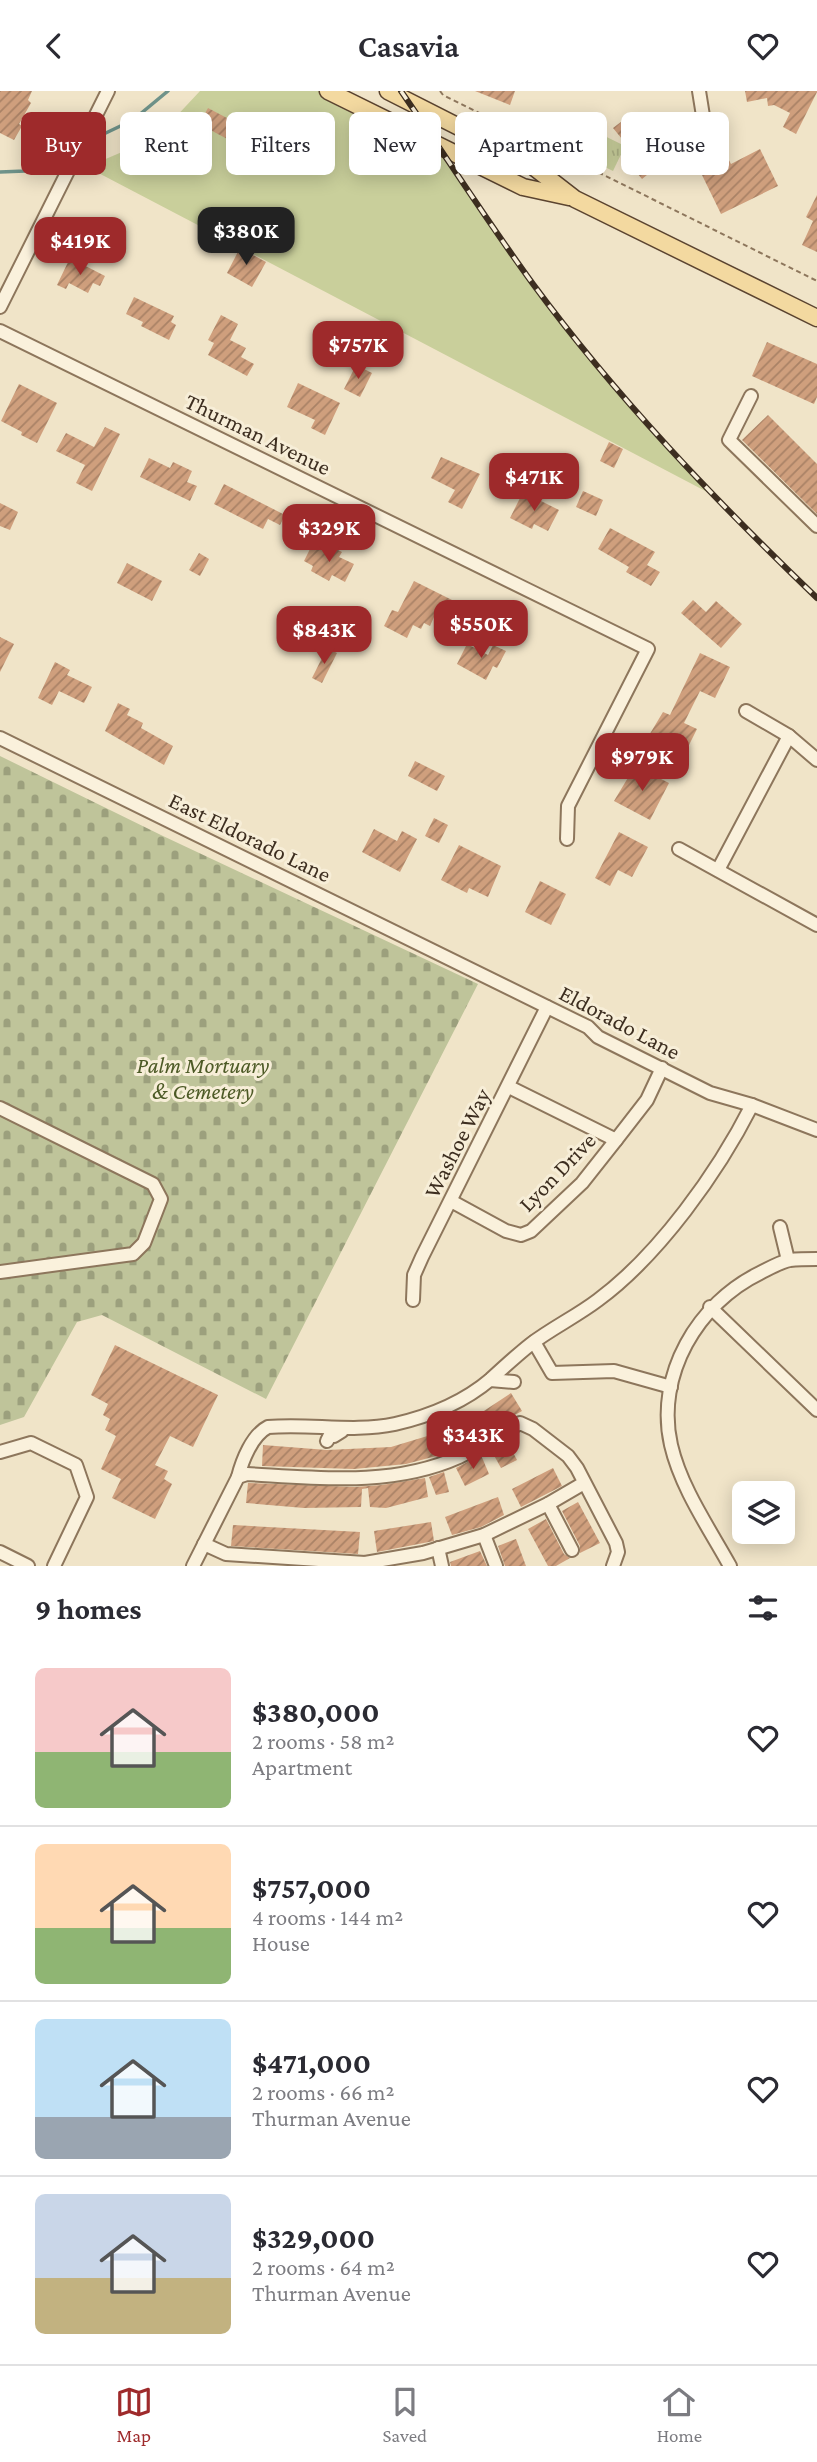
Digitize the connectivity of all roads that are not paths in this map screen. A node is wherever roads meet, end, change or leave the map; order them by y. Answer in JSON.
{"nodes":[{"id":1,"x":108,"y":91,"type":"edge"},
{"id":2,"x":328,"y":91,"type":"edge"},
{"id":3,"x":388,"y":91,"type":"edge"},
{"id":4,"x":699,"y":91,"type":"edge"},
{"id":5,"x":702,"y":112,"type":"edge"},
{"id":6,"x":575,"y":199,"type":"junction"},
{"id":7,"x":0,"y":307,"type":"edge"},
{"id":8,"x":817,"y":318,"type":"edge"},
{"id":9,"x":0,"y":331,"type":"edge"},
{"id":10,"x":751,"y":396,"type":"dead end"},
{"id":11,"x":817,"y":526,"type":"edge"},
{"id":12,"x":746,"y":711,"type":"dead end"},
{"id":13,"x":789,"y":736,"type":"junction"},
{"id":14,"x":0,"y":738,"type":"edge"},
{"id":15,"x":817,"y":760,"type":"edge"},
{"id":16,"x":567,"y":839,"type":"dead end"},
{"id":17,"x":680,"y":849,"type":"dead end"},
{"id":18,"x":718,"y":870,"type":"junction"},
{"id":19,"x":817,"y":925,"type":"edge"},
{"id":20,"x":482,"y":975,"type":"joint"},
{"id":21,"x":548,"y":1007,"type":"junction"},
{"id":22,"x":662,"y":1069,"type":"junction"},
{"id":23,"x":509,"y":1087,"type":"junction"},
{"id":24,"x":746,"y":1103,"type":"junction"},
{"id":25,"x":0,"y":1108,"type":"edge"},
{"id":26,"x":817,"y":1130,"type":"edge"},
{"id":27,"x":616,"y":1140,"type":"junction"},
{"id":28,"x":451,"y":1201,"type":"junction"},
{"id":29,"x":780,"y":1227,"type":"dead end"},
{"id":30,"x":817,"y":1259,"type":"edge"},
{"id":31,"x":788,"y":1260,"type":"junction"},
{"id":32,"x":0,"y":1272,"type":"edge"},
{"id":33,"x":413,"y":1300,"type":"dead end"},
{"id":34,"x":710,"y":1307,"type":"junction"},
{"id":35,"x":534,"y":1342,"type":"junction"},
{"id":36,"x":490,"y":1380,"type":"junction"},
{"id":37,"x":514,"y":1382,"type":"dead end"},
{"id":38,"x":671,"y":1387,"type":"junction"},
{"id":39,"x":817,"y":1410,"type":"edge"},
{"id":40,"x":0,"y":1453,"type":"edge"},
{"id":41,"x":238,"y":1477,"type":"junction"},
{"id":42,"x":584,"y":1483,"type":"junction"},
{"id":43,"x":548,"y":1504,"type":"junction"},
{"id":44,"x":484,"y":1535,"type":"junction"},
{"id":45,"x":204,"y":1544,"type":"junction"},
{"id":46,"x":438,"y":1549,"type":"junction"},
{"id":47,"x":572,"y":1550,"type":"dead end"},
{"id":48,"x":0,"y":1552,"type":"edge"},
{"id":49,"x":364,"y":1564,"type":"edge"},
{"id":50,"x":28,"y":1566,"type":"edge"},
{"id":51,"x":54,"y":1566,"type":"edge"},
{"id":52,"x":193,"y":1566,"type":"edge"},
{"id":53,"x":442,"y":1566,"type":"edge"},
{"id":54,"x":496,"y":1566,"type":"edge"},
{"id":55,"x":613,"y":1566,"type":"edge"},
{"id":56,"x":730,"y":1566,"type":"edge"}],
"edges":[{"from":1,"to":7,"type":"street"},
{"from":2,"to":6,"type":"main road"},
{"from":3,"to":6,"type":"main road"},
{"from":4,"to":5,"type":"street"},
{"from":6,"to":8,"type":"main road"},
{"from":9,"to":16,"type":"street","name":"Thurman Avenue"},
{"from":10,"to":11,"type":"street"},
{"from":12,"to":13,"type":"street"},
{"from":13,"to":15,"type":"street"},
{"from":13,"to":18,"type":"street"},
{"from":14,"to":20,"type":"street","name":"East Eldorado Lane"},
{"from":17,"to":18,"type":"street"},
{"from":18,"to":19,"type":"street"},
{"from":20,"to":21,"type":"street","name":"Eldorado Lane"},
{"from":21,"to":22,"type":"street","name":"Eldorado Lane"},
{"from":21,"to":23,"type":"street","name":"Washoe Way"},
{"from":22,"to":24,"type":"street","name":"Eldorado Lane"},
{"from":22,"to":27,"type":"street","name":"Lyon Drive"},
{"from":23,"to":27,"type":"street"},
{"from":23,"to":28,"type":"street","name":"Washoe Way"},
{"from":24,"to":26,"type":"street"},
{"from":24,"to":35,"type":"street"},
{"from":25,"to":32,"type":"street"},
{"from":27,"to":28,"type":"street","name":"Lyon Drive"},
{"from":28,"to":33,"type":"street","name":"Washoe Way"},
{"from":29,"to":31,"type":"street"},
{"from":30,"to":31,"type":"street"},
{"from":31,"to":34,"type":"street"},
{"from":34,"to":38,"type":"street"},
{"from":34,"to":39,"type":"street"},
{"from":35,"to":36,"type":"street"},
{"from":35,"to":38,"type":"street"},
{"from":36,"to":37,"type":"street"},
{"from":36,"to":41,"type":"street"},
{"from":38,"to":56,"type":"street"},
{"from":40,"to":51,"type":"street"},
{"from":41,"to":42,"type":"street"},
{"from":41,"to":45,"type":"street"},
{"from":42,"to":43,"type":"street"},
{"from":42,"to":55,"type":"street"},
{"from":43,"to":44,"type":"street"},
{"from":43,"to":47,"type":"street"},
{"from":44,"to":46,"type":"street"},
{"from":44,"to":54,"type":"street"},
{"from":45,"to":49,"type":"street"},
{"from":45,"to":52,"type":"street"},
{"from":46,"to":49,"type":"street"},
{"from":46,"to":53,"type":"street"},
{"from":48,"to":50,"type":"street"}]}
